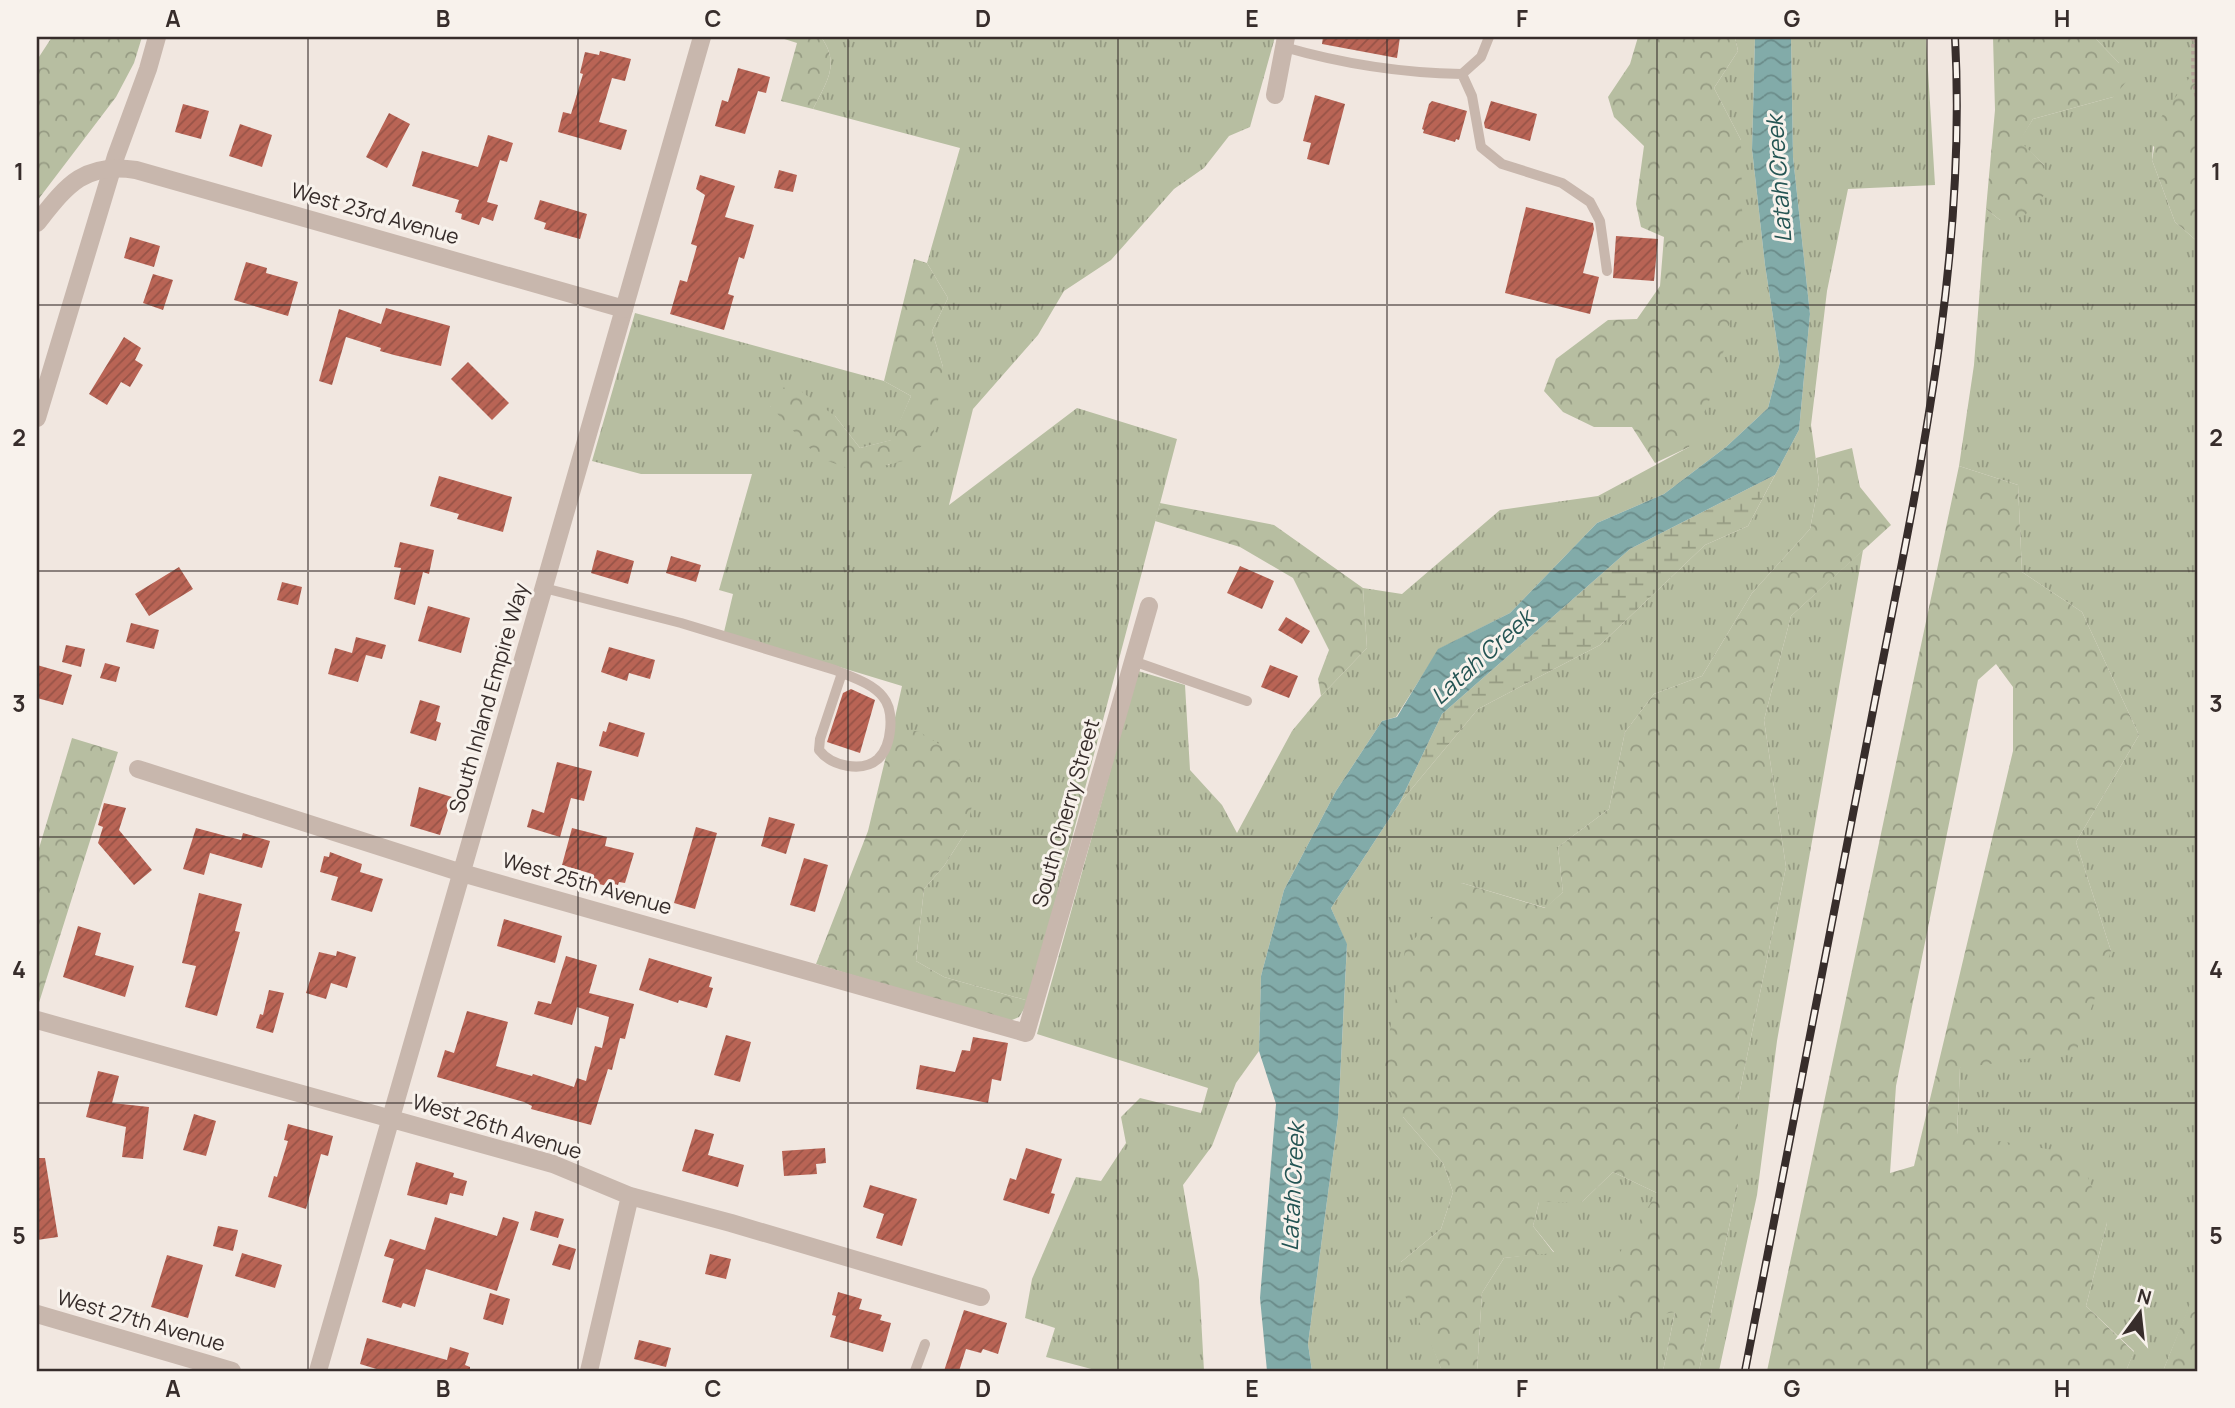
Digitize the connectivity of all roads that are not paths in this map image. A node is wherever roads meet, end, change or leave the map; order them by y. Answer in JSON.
{"nodes":[{"id":1,"x":157,"y":37,"type":"edge"},
{"id":2,"x":702,"y":37,"type":"edge"},
{"id":3,"x":1489,"y":37,"type":"edge"},
{"id":4,"x":1285,"y":42,"type":"edge"},
{"id":5,"x":1462,"y":74,"type":"junction"},
{"id":6,"x":1275,"y":94,"type":"dead end"},
{"id":7,"x":112,"y":168,"type":"junction"},
{"id":8,"x":37,"y":223,"type":"edge"},
{"id":9,"x":1607,"y":271,"type":"dead end"},
{"id":10,"x":624,"y":309,"type":"junction"},
{"id":11,"x":37,"y":418,"type":"edge"},
{"id":12,"x":544,"y":588,"type":"junction"},
{"id":13,"x":1149,"y":606,"type":"dead end"},
{"id":14,"x":1133,"y":661,"type":"junction"},
{"id":15,"x":842,"y":673,"type":"junction"},
{"id":16,"x":1247,"y":701,"type":"dead end"},
{"id":17,"x":138,"y":769,"type":"dead end"},
{"id":18,"x":462,"y":873,"type":"junction"},
{"id":19,"x":37,"y":1020,"type":"edge"},
{"id":20,"x":1026,"y":1033,"type":"joint"},
{"id":21,"x":391,"y":1119,"type":"junction"},
{"id":22,"x":630,"y":1196,"type":"junction"},
{"id":23,"x":981,"y":1297,"type":"dead end"},
{"id":24,"x":37,"y":1314,"type":"edge"},
{"id":25,"x":925,"y":1344,"type":"dead end"},
{"id":26,"x":232,"y":1371,"type":"edge"},
{"id":27,"x":318,"y":1371,"type":"edge"},
{"id":28,"x":589,"y":1371,"type":"edge"},
{"id":29,"x":915,"y":1371,"type":"edge"}],
"edges":[{"from":1,"to":7,"type":"street"},
{"from":2,"to":10,"type":"street","name":"South Inland Empire Way"},
{"from":3,"to":5,"type":"lane"},
{"from":4,"to":5,"type":"lane"},
{"from":4,"to":6,"type":"street"},
{"from":5,"to":9,"type":"lane"},
{"from":7,"to":8,"type":"street"},
{"from":7,"to":10,"type":"street","name":"West 23rd Avenue"},
{"from":7,"to":11,"type":"street"},
{"from":10,"to":12,"type":"street","name":"South Inland Empire Way"},
{"from":12,"to":15,"type":"lane"},
{"from":12,"to":18,"type":"street","name":"South Inland Empire Way"},
{"from":13,"to":14,"type":"street","name":"South Cherry Street"},
{"from":14,"to":16,"type":"lane"},
{"from":14,"to":20,"type":"street","name":"South Cherry Street"},
{"from":15,"to":15,"type":"lane"},
{"from":17,"to":18,"type":"street","name":"West 25th Avenue"},
{"from":18,"to":20,"type":"street","name":"West 25th Avenue"},
{"from":18,"to":21,"type":"street","name":"South Inland Empire Way"},
{"from":19,"to":21,"type":"street","name":"West 26th Avenue"},
{"from":21,"to":22,"type":"street","name":"West 26th Avenue"},
{"from":21,"to":27,"type":"street","name":"South Inland Empire Way"},
{"from":22,"to":23,"type":"street","name":"West 26th Avenue"},
{"from":22,"to":28,"type":"street"},
{"from":24,"to":26,"type":"street","name":"West 27th Avenue"},
{"from":25,"to":29,"type":"lane"}]}
